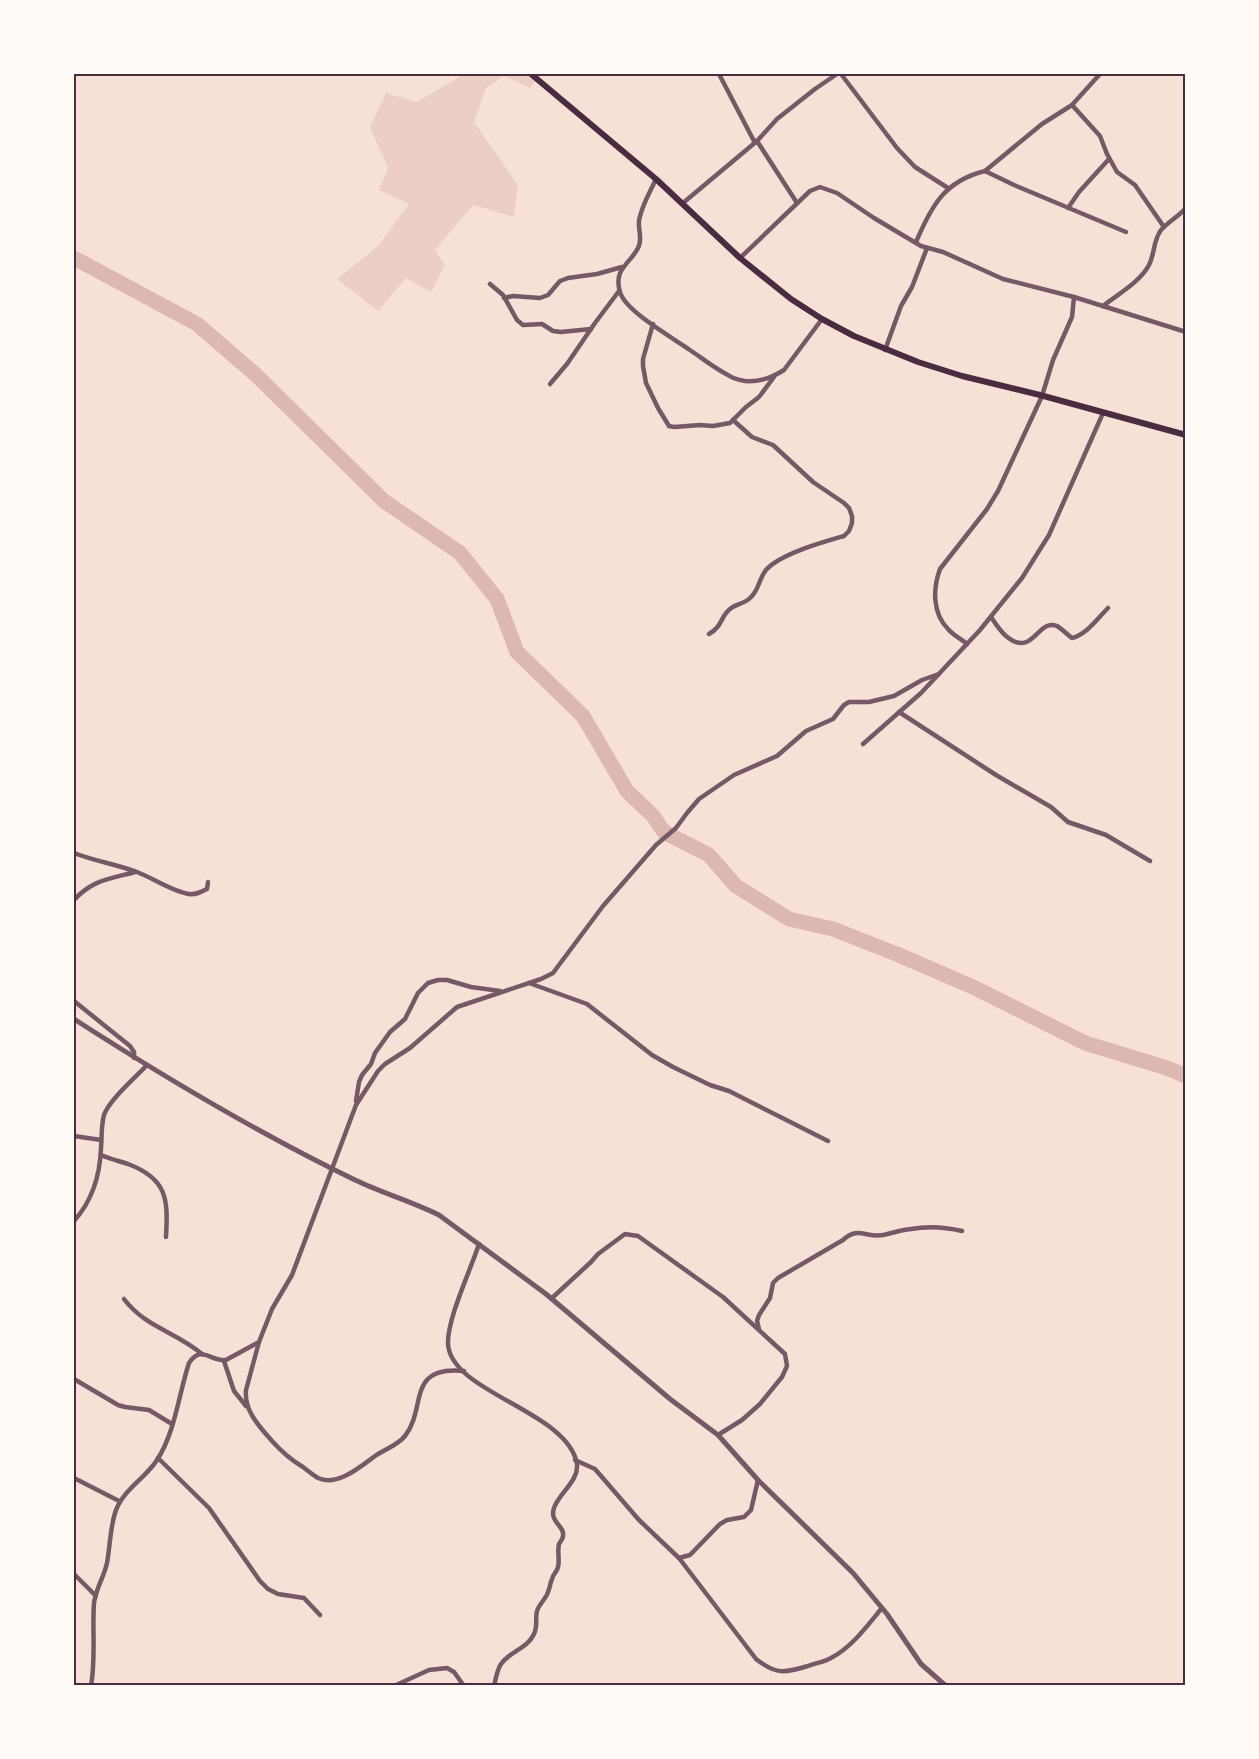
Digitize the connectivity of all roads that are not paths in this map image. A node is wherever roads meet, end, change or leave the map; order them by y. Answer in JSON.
{"nodes":[{"id":1,"x":531,"y":74,"type":"edge"},
{"id":2,"x":719,"y":74,"type":"edge"},
{"id":3,"x":837,"y":74,"type":"edge"},
{"id":4,"x":841,"y":74,"type":"edge"},
{"id":5,"x":1100,"y":74,"type":"edge"},
{"id":6,"x":1072,"y":105,"type":"junction"},
{"id":7,"x":756,"y":142,"type":"junction"},
{"id":8,"x":1109,"y":159,"type":"junction"},
{"id":9,"x":985,"y":171,"type":"junction"},
{"id":10,"x":656,"y":179,"type":"junction"},
{"id":11,"x":948,"y":189,"type":"junction"},
{"id":12,"x":683,"y":203,"type":"junction"},
{"id":13,"x":797,"y":203,"type":"junction"},
{"id":14,"x":1068,"y":208,"type":"junction"},
{"id":15,"x":1185,"y":208,"type":"edge"},
{"id":16,"x":1164,"y":227,"type":"junction"},
{"id":17,"x":1126,"y":232,"type":"dead end"},
{"id":18,"x":916,"y":242,"type":"junction"},
{"id":19,"x":927,"y":248,"type":"junction"},
{"id":20,"x":740,"y":258,"type":"junction"},
{"id":21,"x":622,"y":267,"type":"junction"},
{"id":22,"x":490,"y":284,"type":"dead end"},
{"id":23,"x":619,"y":291,"type":"junction"},
{"id":24,"x":1074,"y":297,"type":"junction"},
{"id":25,"x":504,"y":298,"type":"junction"},
{"id":26,"x":1103,"y":306,"type":"junction"},
{"id":27,"x":822,"y":319,"type":"junction"},
{"id":28,"x":653,"y":324,"type":"junction"},
{"id":29,"x":591,"y":329,"type":"junction"},
{"id":30,"x":1185,"y":332,"type":"edge"},
{"id":31,"x":885,"y":350,"type":"junction"},
{"id":32,"x":775,"y":376,"type":"junction"},
{"id":33,"x":549,"y":384,"type":"dead end"},
{"id":34,"x":1042,"y":396,"type":"junction"},
{"id":35,"x":1103,"y":413,"type":"junction"},
{"id":36,"x":733,"y":420,"type":"junction"},
{"id":37,"x":1185,"y":435,"type":"edge"},
{"id":38,"x":1108,"y":608,"type":"dead end"},
{"id":39,"x":991,"y":617,"type":"junction"},
{"id":40,"x":710,"y":634,"type":"dead end"},
{"id":41,"x":967,"y":644,"type":"junction"},
{"id":42,"x":939,"y":674,"type":"junction"},
{"id":43,"x":899,"y":712,"type":"junction"},
{"id":44,"x":863,"y":744,"type":"dead end"},
{"id":45,"x":74,"y":854,"type":"edge"},
{"id":46,"x":1150,"y":861,"type":"dead end"},
{"id":47,"x":136,"y":872,"type":"junction"},
{"id":48,"x":208,"y":882,"type":"dead end"},
{"id":49,"x":74,"y":899,"type":"edge"},
{"id":50,"x":529,"y":983,"type":"junction"},
{"id":51,"x":506,"y":991,"type":"junction"},
{"id":52,"x":74,"y":1001,"type":"edge"},
{"id":53,"x":74,"y":1019,"type":"edge"},
{"id":54,"x":134,"y":1058,"type":"junction"},
{"id":55,"x":147,"y":1065,"type":"junction"},
{"id":56,"x":356,"y":1105,"type":"junction"},
{"id":57,"x":74,"y":1136,"type":"edge"},
{"id":58,"x":101,"y":1140,"type":"junction"},
{"id":59,"x":828,"y":1141,"type":"dead end"},
{"id":60,"x":101,"y":1155,"type":"junction"},
{"id":61,"x":331,"y":1167,"type":"junction"},
{"id":62,"x":74,"y":1221,"type":"edge"},
{"id":63,"x":962,"y":1231,"type":"dead end"},
{"id":64,"x":166,"y":1237,"type":"dead end"},
{"id":65,"x":479,"y":1244,"type":"junction"},
{"id":66,"x":552,"y":1298,"type":"junction"},
{"id":67,"x":124,"y":1299,"type":"dead end"},
{"id":68,"x":759,"y":1329,"type":"junction"},
{"id":69,"x":259,"y":1342,"type":"junction"},
{"id":70,"x":202,"y":1354,"type":"junction"},
{"id":71,"x":224,"y":1361,"type":"junction"},
{"id":72,"x":464,"y":1371,"type":"junction"},
{"id":73,"x":74,"y":1378,"type":"edge"},
{"id":74,"x":247,"y":1406,"type":"junction"},
{"id":75,"x":172,"y":1424,"type":"junction"},
{"id":76,"x":718,"y":1435,"type":"junction"},
{"id":77,"x":158,"y":1458,"type":"junction"},
{"id":78,"x":575,"y":1460,"type":"junction"},
{"id":79,"x":74,"y":1478,"type":"edge"},
{"id":80,"x":758,"y":1480,"type":"junction"},
{"id":81,"x":119,"y":1501,"type":"junction"},
{"id":82,"x":679,"y":1558,"type":"junction"},
{"id":83,"x":74,"y":1574,"type":"edge"},
{"id":84,"x":96,"y":1596,"type":"junction"},
{"id":85,"x":882,"y":1608,"type":"junction"},
{"id":86,"x":320,"y":1615,"type":"dead end"},
{"id":87,"x":91,"y":1686,"type":"edge"},
{"id":88,"x":394,"y":1686,"type":"edge"},
{"id":89,"x":464,"y":1686,"type":"edge"},
{"id":90,"x":494,"y":1686,"type":"edge"},
{"id":91,"x":946,"y":1686,"type":"edge"}],
"edges":[{"from":1,"to":10,"type":"main road"},
{"from":2,"to":7,"type":"street"},
{"from":3,"to":7,"type":"street"},
{"from":4,"to":11,"type":"street"},
{"from":5,"to":6,"type":"street"},
{"from":6,"to":8,"type":"street"},
{"from":6,"to":9,"type":"street"},
{"from":7,"to":12,"type":"street"},
{"from":7,"to":13,"type":"street"},
{"from":8,"to":14,"type":"street"},
{"from":8,"to":16,"type":"street"},
{"from":9,"to":11,"type":"street"},
{"from":9,"to":14,"type":"street"},
{"from":10,"to":12,"type":"main road"},
{"from":10,"to":21,"type":"street"},
{"from":11,"to":18,"type":"street"},
{"from":12,"to":20,"type":"main road"},
{"from":13,"to":18,"type":"street"},
{"from":13,"to":20,"type":"street"},
{"from":14,"to":17,"type":"street"},
{"from":15,"to":16,"type":"street"},
{"from":16,"to":26,"type":"street"},
{"from":18,"to":19,"type":"street"},
{"from":19,"to":24,"type":"street"},
{"from":19,"to":31,"type":"street"},
{"from":20,"to":27,"type":"main road"},
{"from":21,"to":23,"type":"street"},
{"from":21,"to":25,"type":"street"},
{"from":22,"to":25,"type":"street"},
{"from":23,"to":28,"type":"street"},
{"from":23,"to":29,"type":"street"},
{"from":24,"to":26,"type":"street"},
{"from":24,"to":34,"type":"street"},
{"from":25,"to":29,"type":"street"},
{"from":26,"to":30,"type":"street"},
{"from":27,"to":31,"type":"main road"},
{"from":27,"to":32,"type":"street"},
{"from":28,"to":32,"type":"street"},
{"from":28,"to":36,"type":"street"},
{"from":29,"to":33,"type":"street"},
{"from":31,"to":34,"type":"main road"},
{"from":32,"to":36,"type":"street"},
{"from":34,"to":35,"type":"main road"},
{"from":34,"to":41,"type":"street"},
{"from":35,"to":37,"type":"main road"},
{"from":35,"to":39,"type":"street"},
{"from":36,"to":40,"type":"street"},
{"from":38,"to":39,"type":"street"},
{"from":39,"to":41,"type":"street"},
{"from":41,"to":42,"type":"street"},
{"from":42,"to":43,"type":"street"},
{"from":42,"to":50,"type":"street"},
{"from":43,"to":44,"type":"street"},
{"from":43,"to":46,"type":"street"},
{"from":45,"to":47,"type":"street"},
{"from":47,"to":48,"type":"street"},
{"from":47,"to":49,"type":"street"},
{"from":50,"to":51,"type":"street"},
{"from":50,"to":59,"type":"street"},
{"from":51,"to":56,"type":"street"},
{"from":51,"to":56,"type":"street"},
{"from":52,"to":54,"type":"street"},
{"from":53,"to":54,"type":"street"},
{"from":54,"to":55,"type":"street"},
{"from":55,"to":58,"type":"street"},
{"from":55,"to":61,"type":"street"},
{"from":56,"to":61,"type":"street"},
{"from":57,"to":58,"type":"street"},
{"from":58,"to":60,"type":"street"},
{"from":60,"to":62,"type":"street"},
{"from":60,"to":64,"type":"street"},
{"from":61,"to":65,"type":"street"},
{"from":61,"to":69,"type":"street"},
{"from":63,"to":68,"type":"street"},
{"from":65,"to":66,"type":"street"},
{"from":65,"to":72,"type":"street"},
{"from":66,"to":68,"type":"street"},
{"from":66,"to":76,"type":"street"},
{"from":67,"to":70,"type":"street"},
{"from":68,"to":76,"type":"street"},
{"from":69,"to":71,"type":"street"},
{"from":69,"to":74,"type":"street"},
{"from":70,"to":71,"type":"street"},
{"from":70,"to":75,"type":"street"},
{"from":71,"to":74,"type":"street"},
{"from":72,"to":74,"type":"street"},
{"from":72,"to":78,"type":"street"},
{"from":73,"to":75,"type":"street"},
{"from":75,"to":77,"type":"street"},
{"from":76,"to":80,"type":"street"},
{"from":77,"to":81,"type":"street"},
{"from":77,"to":86,"type":"street"},
{"from":78,"to":82,"type":"street"},
{"from":78,"to":90,"type":"street"},
{"from":79,"to":81,"type":"street"},
{"from":80,"to":82,"type":"street"},
{"from":80,"to":85,"type":"street"},
{"from":81,"to":84,"type":"street"},
{"from":82,"to":85,"type":"street"},
{"from":83,"to":84,"type":"street"},
{"from":84,"to":87,"type":"street"},
{"from":85,"to":91,"type":"street"},
{"from":88,"to":89,"type":"street"}]}
